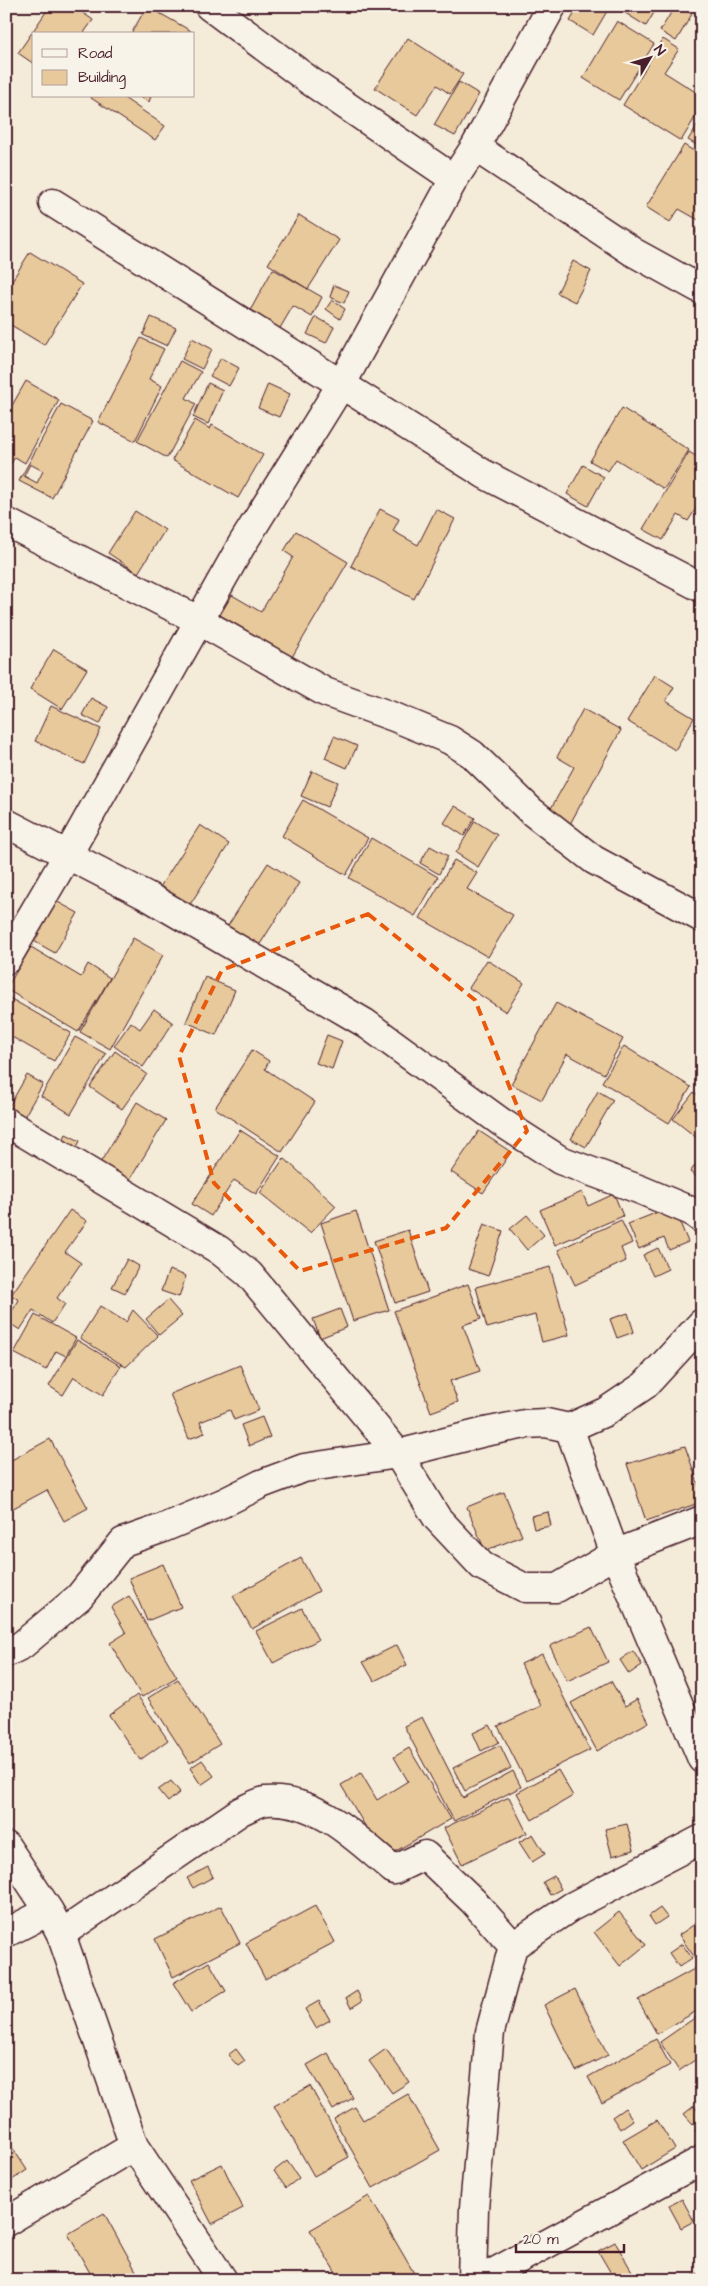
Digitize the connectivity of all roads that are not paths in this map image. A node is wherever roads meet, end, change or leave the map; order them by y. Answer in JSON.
{"nodes":[{"id":1,"x":209,"y":6,"type":"edge"},
{"id":2,"x":552,"y":6,"type":"edge"},
{"id":3,"x":475,"y":147,"type":"junction"},
{"id":4,"x":454,"y":179,"type":"junction"},
{"id":5,"x":53,"y":204,"type":"dead end"},
{"id":6,"x":702,"y":290,"type":"edge"},
{"id":7,"x":341,"y":385,"type":"junction"},
{"id":8,"x":6,"y":522,"type":"edge"},
{"id":9,"x":702,"y":588,"type":"edge"},
{"id":10,"x":198,"y":620,"type":"junction"},
{"id":11,"x":6,"y":823,"type":"edge"},
{"id":12,"x":68,"y":856,"type":"junction"},
{"id":13,"x":702,"y":918,"type":"edge"},
{"id":14,"x":6,"y":960,"type":"edge"},
{"id":15,"x":6,"y":1122,"type":"edge"},
{"id":16,"x":702,"y":1219,"type":"edge"},
{"id":17,"x":702,"y":1323,"type":"edge"},
{"id":18,"x":569,"y":1428,"type":"junction"},
{"id":19,"x":398,"y":1454,"type":"junction"},
{"id":20,"x":702,"y":1520,"type":"edge"},
{"id":21,"x":615,"y":1554,"type":"junction"},
{"id":22,"x":6,"y":1653,"type":"edge"},
{"id":23,"x":702,"y":1759,"type":"edge"},
{"id":24,"x":702,"y":1839,"type":"edge"},
{"id":25,"x":6,"y":1846,"type":"edge"},
{"id":26,"x":49,"y":1910,"type":"junction"},
{"id":27,"x":6,"y":1933,"type":"edge"},
{"id":28,"x":61,"y":1934,"type":"junction"},
{"id":29,"x":513,"y":1946,"type":"junction"},
{"id":30,"x":134,"y":2146,"type":"junction"},
{"id":31,"x":702,"y":2160,"type":"edge"},
{"id":32,"x":6,"y":2222,"type":"edge"},
{"id":33,"x":223,"y":2280,"type":"edge"},
{"id":34,"x":472,"y":2280,"type":"edge"},
{"id":35,"x":480,"y":2280,"type":"edge"}],
"edges":[{"from":1,"to":4,"type":"street"},
{"from":2,"to":3,"type":"street"},
{"from":3,"to":4,"type":"street"},
{"from":3,"to":6,"type":"street"},
{"from":4,"to":7,"type":"street"},
{"from":5,"to":7,"type":"street"},
{"from":7,"to":9,"type":"street"},
{"from":7,"to":10,"type":"street"},
{"from":8,"to":10,"type":"street"},
{"from":10,"to":12,"type":"street"},
{"from":10,"to":13,"type":"street"},
{"from":11,"to":12,"type":"street"},
{"from":12,"to":14,"type":"street"},
{"from":12,"to":16,"type":"street"},
{"from":15,"to":19,"type":"street"},
{"from":17,"to":18,"type":"street"},
{"from":18,"to":19,"type":"street"},
{"from":18,"to":21,"type":"street"},
{"from":19,"to":21,"type":"street"},
{"from":19,"to":22,"type":"street"},
{"from":20,"to":21,"type":"street"},
{"from":21,"to":23,"type":"street"},
{"from":24,"to":29,"type":"street"},
{"from":25,"to":26,"type":"street"},
{"from":26,"to":27,"type":"street"},
{"from":26,"to":28,"type":"street"},
{"from":28,"to":29,"type":"street"},
{"from":28,"to":30,"type":"street"},
{"from":29,"to":34,"type":"street"},
{"from":30,"to":32,"type":"street"},
{"from":30,"to":33,"type":"street"},
{"from":31,"to":35,"type":"street"}]}
